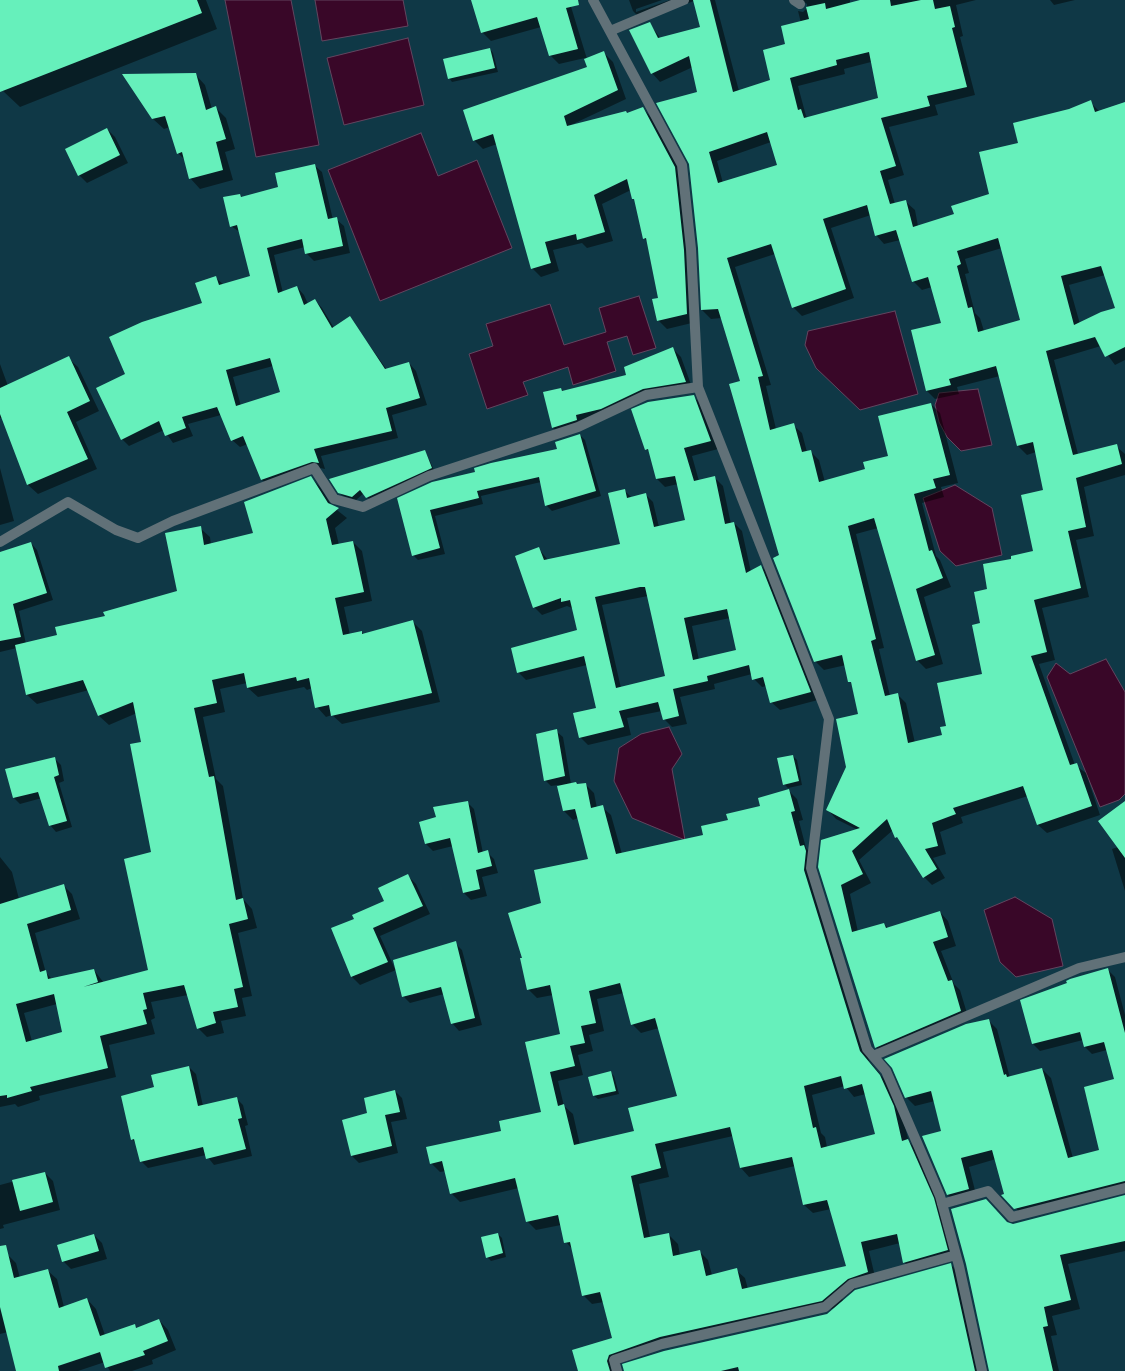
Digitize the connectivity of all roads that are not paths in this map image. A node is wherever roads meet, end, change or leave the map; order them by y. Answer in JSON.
{"nodes":[{"id":1,"x":593,"y":0,"type":"edge"},
{"id":2,"x":684,"y":0,"type":"edge"},
{"id":3,"x":610,"y":31,"type":"junction"},
{"id":4,"x":698,"y":388,"type":"junction"},
{"id":5,"x":0,"y":542,"type":"edge"},
{"id":6,"x":1125,"y":957,"type":"edge"},
{"id":7,"x":873,"y":1056,"type":"junction"},
{"id":8,"x":1125,"y":1188,"type":"edge"},
{"id":9,"x":942,"y":1204,"type":"junction"},
{"id":10,"x":956,"y":1255,"type":"junction"},
{"id":11,"x":617,"y":1371,"type":"edge"},
{"id":12,"x":982,"y":1371,"type":"edge"}],
"edges":[{"from":1,"to":3,"type":"street"},
{"from":2,"to":3,"type":"street"},
{"from":3,"to":4,"type":"street"},
{"from":4,"to":5,"type":"street"},
{"from":4,"to":7,"type":"street"},
{"from":6,"to":7,"type":"street"},
{"from":7,"to":9,"type":"street"},
{"from":8,"to":9,"type":"street"},
{"from":9,"to":10,"type":"street"},
{"from":10,"to":11,"type":"street"},
{"from":10,"to":12,"type":"street"}]}
